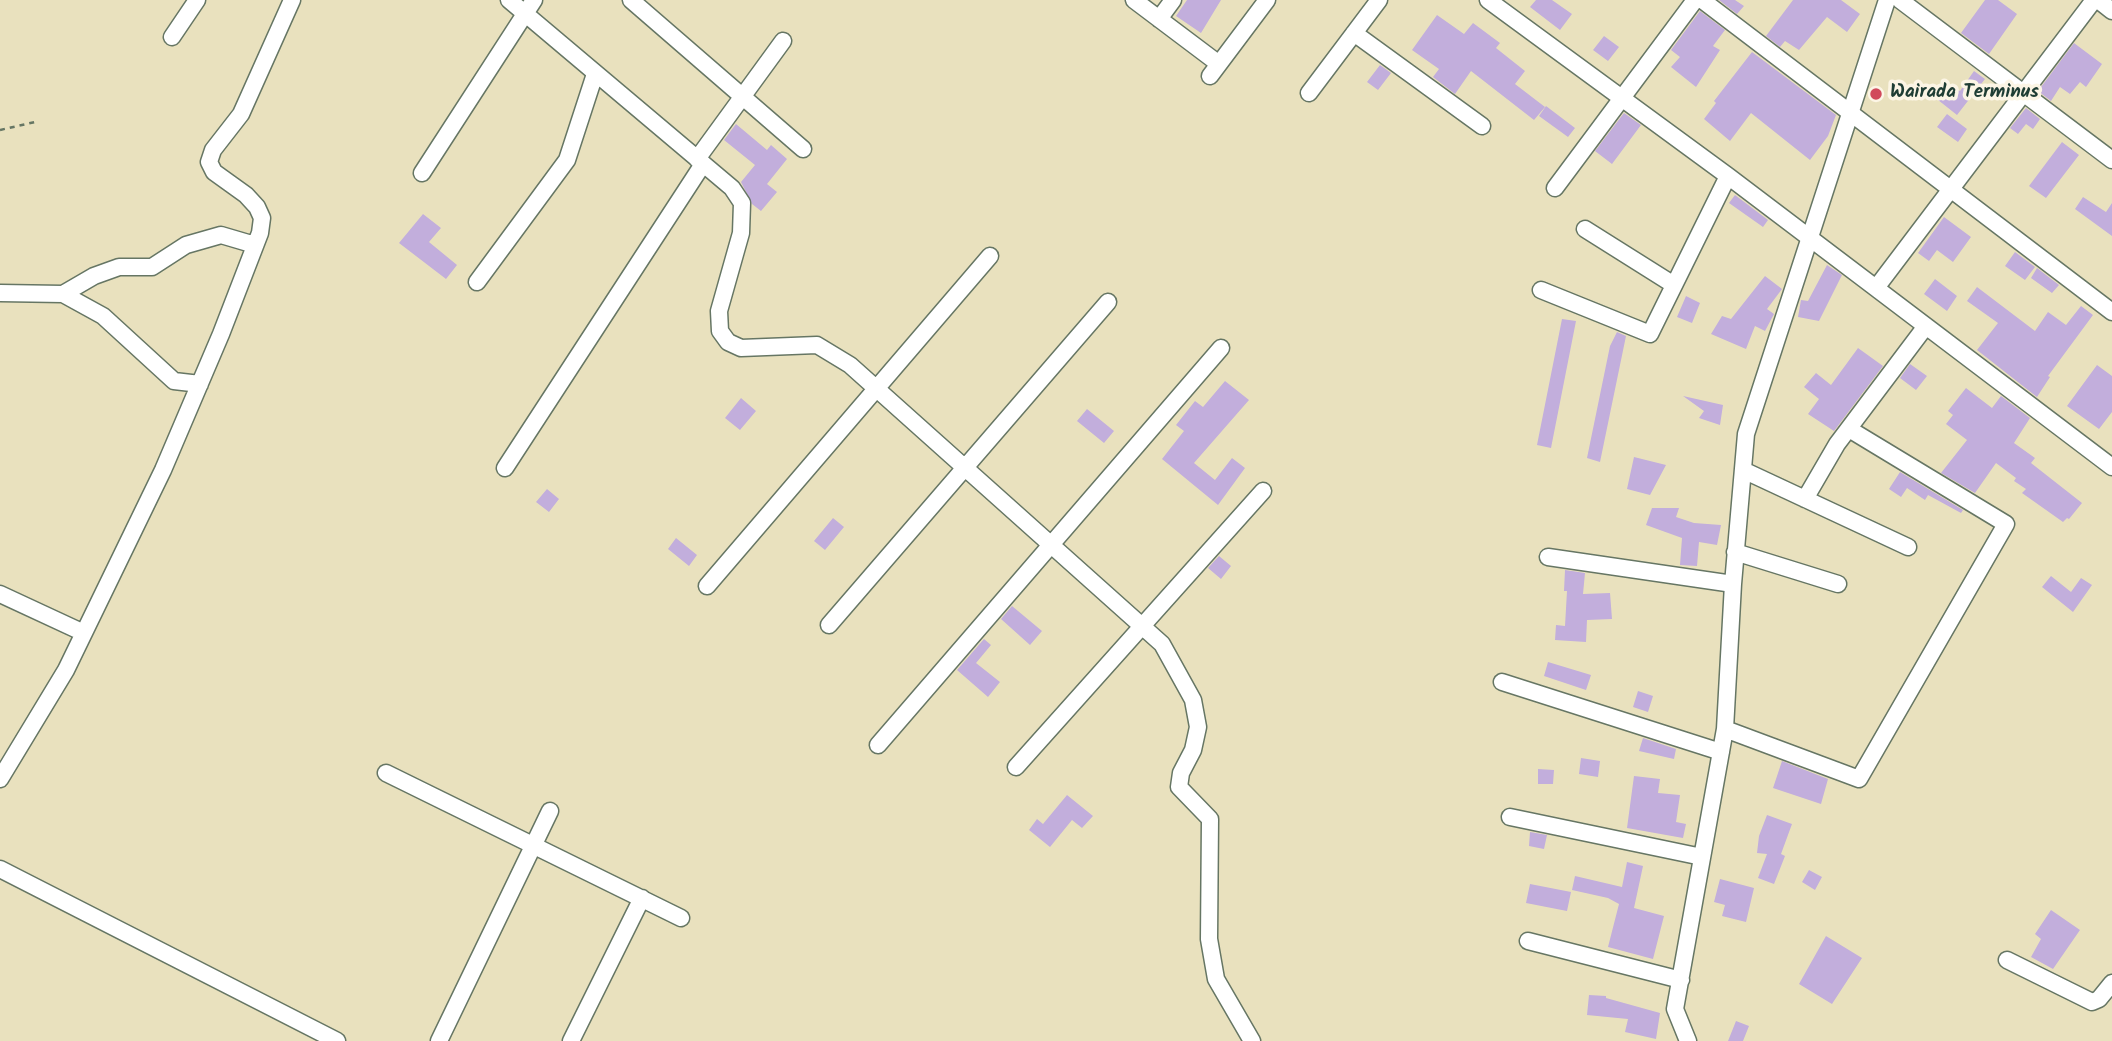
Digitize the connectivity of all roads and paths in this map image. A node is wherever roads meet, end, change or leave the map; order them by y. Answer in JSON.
{"nodes":[{"id":1,"x":197,"y":0,"type":"edge"},
{"id":2,"x":292,"y":0,"type":"edge"},
{"id":3,"x":509,"y":0,"type":"edge"},
{"id":4,"x":534,"y":0,"type":"edge"},
{"id":5,"x":631,"y":0,"type":"edge"},
{"id":6,"x":1134,"y":0,"type":"edge"},
{"id":7,"x":1173,"y":0,"type":"edge"},
{"id":8,"x":1267,"y":0,"type":"edge"},
{"id":9,"x":1379,"y":0,"type":"edge"},
{"id":10,"x":1489,"y":0,"type":"edge"},
{"id":11,"x":1695,"y":0,"type":"edge"},
{"id":12,"x":1702,"y":0,"type":"edge"},
{"id":13,"x":1887,"y":0,"type":"edge"},
{"id":14,"x":1900,"y":0,"type":"edge"},
{"id":15,"x":2096,"y":0,"type":"edge"},
{"id":16,"x":2112,"y":10,"type":"edge"},
{"id":17,"x":525,"y":15,"type":"junction"},
{"id":18,"x":1159,"y":19,"type":"junction"},
{"id":19,"x":1354,"y":33,"type":"junction"},
{"id":20,"x":172,"y":37,"type":"dead end"},
{"id":21,"x":783,"y":41,"type":"dead end"},
{"id":22,"x":595,"y":74,"type":"junction"},
{"id":23,"x":1308,"y":93,"type":"dead end"},
{"id":24,"x":2024,"y":93,"type":"junction"},
{"id":25,"x":743,"y":97,"type":"junction"},
{"id":26,"x":1622,"y":98,"type":"junction"},
{"id":27,"x":1850,"y":112,"type":"junction"},
{"id":28,"x":35,"y":122,"type":"dead end"},
{"id":29,"x":1482,"y":126,"type":"dead end"},
{"id":30,"x":0,"y":130,"type":"edge"},
{"id":31,"x":803,"y":149,"type":"dead end"},
{"id":32,"x":2112,"y":160,"type":"edge"},
{"id":33,"x":700,"y":162,"type":"junction"},
{"id":34,"x":422,"y":173,"type":"dead end"},
{"id":35,"x":1728,"y":176,"type":"junction"},
{"id":36,"x":1555,"y":188,"type":"dead end"},
{"id":37,"x":1951,"y":189,"type":"junction"},
{"id":38,"x":1586,"y":229,"type":"dead end"},
{"id":39,"x":1809,"y":238,"type":"junction"},
{"id":40,"x":255,"y":245,"type":"junction"},
{"id":41,"x":990,"y":256,"type":"dead end"},
{"id":42,"x":477,"y":282,"type":"dead end"},
{"id":43,"x":1674,"y":285,"type":"junction"},
{"id":44,"x":1876,"y":288,"type":"junction"},
{"id":45,"x":1541,"y":290,"type":"dead end"},
{"id":46,"x":0,"y":293,"type":"edge"},
{"id":47,"x":63,"y":294,"type":"junction"},
{"id":48,"x":1108,"y":302,"type":"dead end"},
{"id":49,"x":2112,"y":312,"type":"edge"},
{"id":50,"x":1926,"y":326,"type":"junction"},
{"id":51,"x":1222,"y":348,"type":"dead end"},
{"id":52,"x":200,"y":384,"type":"junction"},
{"id":53,"x":876,"y":388,"type":"junction"},
{"id":54,"x":1849,"y":429,"type":"junction"},
{"id":55,"x":965,"y":467,"type":"junction"},
{"id":56,"x":2112,"y":467,"type":"edge"},
{"id":57,"x":505,"y":468,"type":"dead end"},
{"id":58,"x":1743,"y":470,"type":"junction"},
{"id":59,"x":1263,"y":491,"type":"dead end"},
{"id":60,"x":1805,"y":499,"type":"junction"},
{"id":61,"x":1051,"y":545,"type":"junction"},
{"id":62,"x":1908,"y":547,"type":"dead end"},
{"id":63,"x":1735,"y":552,"type":"junction"},
{"id":64,"x":1548,"y":557,"type":"dead end"},
{"id":65,"x":1733,"y":584,"type":"junction"},
{"id":66,"x":1839,"y":584,"type":"dead end"},
{"id":67,"x":707,"y":586,"type":"dead end"},
{"id":68,"x":0,"y":594,"type":"edge"},
{"id":69,"x":828,"y":625,"type":"dead end"},
{"id":70,"x":1142,"y":626,"type":"junction"},
{"id":71,"x":84,"y":633,"type":"junction"},
{"id":72,"x":1502,"y":682,"type":"dead end"},
{"id":73,"x":1726,"y":729,"type":"junction"},
{"id":74,"x":878,"y":744,"type":"dead end"},
{"id":75,"x":1721,"y":752,"type":"junction"},
{"id":76,"x":1016,"y":767,"type":"dead end"},
{"id":77,"x":386,"y":773,"type":"dead end"},
{"id":78,"x":0,"y":779,"type":"edge"},
{"id":79,"x":550,"y":811,"type":"dead end"},
{"id":80,"x":1510,"y":817,"type":"dead end"},
{"id":81,"x":534,"y":845,"type":"junction"},
{"id":82,"x":1702,"y":857,"type":"junction"},
{"id":83,"x":0,"y":869,"type":"edge"},
{"id":84,"x":642,"y":898,"type":"junction"},
{"id":85,"x":681,"y":918,"type":"dead end"},
{"id":86,"x":1528,"y":942,"type":"dead end"},
{"id":87,"x":2007,"y":960,"type":"dead end"},
{"id":88,"x":1681,"y":980,"type":"junction"},
{"id":89,"x":2112,"y":983,"type":"edge"},
{"id":90,"x":337,"y":1041,"type":"edge"},
{"id":91,"x":439,"y":1041,"type":"edge"},
{"id":92,"x":571,"y":1041,"type":"edge"},
{"id":93,"x":1252,"y":1041,"type":"edge"},
{"id":94,"x":1688,"y":1041,"type":"edge"}],
"edges":[{"from":1,"to":20,"type":"street"},
{"from":2,"to":40,"type":"street"},
{"from":3,"to":17,"type":"street"},
{"from":4,"to":17,"type":"street"},
{"from":5,"to":25,"type":"street"},
{"from":6,"to":18,"type":"street"},
{"from":7,"to":18,"type":"street"},
{"from":8,"to":18,"type":"street"},
{"from":9,"to":19,"type":"street"},
{"from":10,"to":26,"type":"street"},
{"from":11,"to":26,"type":"street"},
{"from":12,"to":27,"type":"street"},
{"from":13,"to":27,"type":"street"},
{"from":14,"to":24,"type":"street"},
{"from":15,"to":16,"type":"street"},
{"from":15,"to":24,"type":"street"},
{"from":17,"to":22,"type":"street"},
{"from":17,"to":34,"type":"street"},
{"from":19,"to":23,"type":"street"},
{"from":19,"to":29,"type":"street"},
{"from":21,"to":25,"type":"street"},
{"from":22,"to":33,"type":"street"},
{"from":22,"to":42,"type":"street"},
{"from":24,"to":32,"type":"street"},
{"from":24,"to":37,"type":"street"},
{"from":25,"to":31,"type":"street"},
{"from":25,"to":33,"type":"street"},
{"from":26,"to":35,"type":"street"},
{"from":26,"to":36,"type":"street"},
{"from":27,"to":37,"type":"street"},
{"from":27,"to":39,"type":"street"},
{"from":28,"to":30,"type":"path"},
{"from":33,"to":53,"type":"street"},
{"from":33,"to":57,"type":"street"},
{"from":35,"to":39,"type":"street"},
{"from":35,"to":43,"type":"street"},
{"from":37,"to":44,"type":"street"},
{"from":37,"to":49,"type":"street"},
{"from":38,"to":43,"type":"street"},
{"from":39,"to":44,"type":"street"},
{"from":39,"to":58,"type":"street"},
{"from":40,"to":47,"type":"street"},
{"from":40,"to":52,"type":"street"},
{"from":41,"to":53,"type":"street"},
{"from":43,"to":45,"type":"street"},
{"from":44,"to":50,"type":"street"},
{"from":46,"to":47,"type":"street"},
{"from":47,"to":52,"type":"street"},
{"from":48,"to":55,"type":"street"},
{"from":50,"to":54,"type":"street"},
{"from":50,"to":56,"type":"street"},
{"from":51,"to":61,"type":"street"},
{"from":52,"to":71,"type":"street"},
{"from":53,"to":55,"type":"street"},
{"from":53,"to":67,"type":"street"},
{"from":54,"to":60,"type":"street"},
{"from":54,"to":73,"type":"street"},
{"from":55,"to":61,"type":"street"},
{"from":55,"to":69,"type":"street"},
{"from":58,"to":60,"type":"street"},
{"from":58,"to":63,"type":"street"},
{"from":59,"to":70,"type":"street"},
{"from":60,"to":62,"type":"street"},
{"from":61,"to":70,"type":"street"},
{"from":61,"to":74,"type":"street"},
{"from":63,"to":65,"type":"street"},
{"from":63,"to":66,"type":"street"},
{"from":64,"to":65,"type":"street"},
{"from":65,"to":73,"type":"street"},
{"from":68,"to":71,"type":"street"},
{"from":70,"to":76,"type":"street"},
{"from":70,"to":93,"type":"street"},
{"from":71,"to":78,"type":"street"},
{"from":72,"to":75,"type":"street"},
{"from":73,"to":75,"type":"street"},
{"from":75,"to":82,"type":"street"},
{"from":77,"to":81,"type":"street"},
{"from":79,"to":81,"type":"street"},
{"from":80,"to":82,"type":"street"},
{"from":81,"to":84,"type":"street"},
{"from":81,"to":91,"type":"street"},
{"from":82,"to":88,"type":"street"},
{"from":83,"to":90,"type":"street"},
{"from":84,"to":85,"type":"street"},
{"from":84,"to":92,"type":"street"},
{"from":86,"to":88,"type":"street"},
{"from":87,"to":89,"type":"street"},
{"from":88,"to":94,"type":"street"}]}
